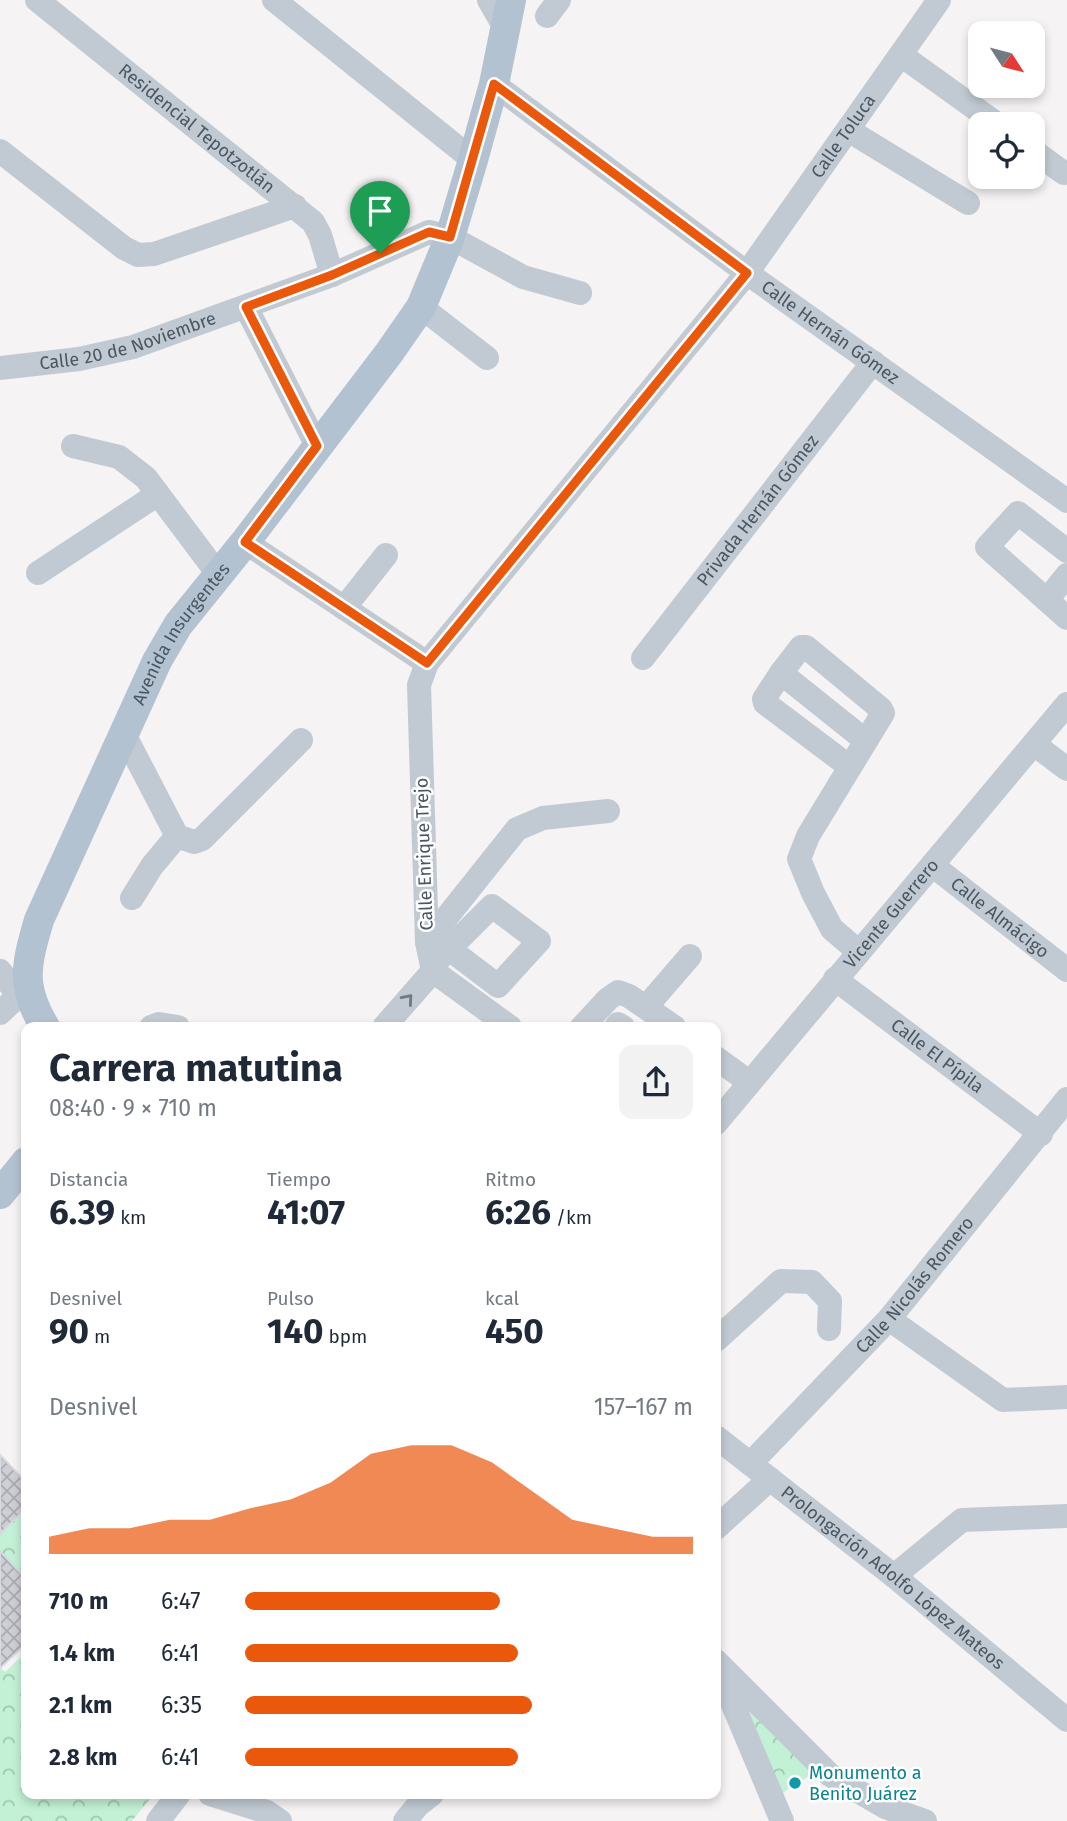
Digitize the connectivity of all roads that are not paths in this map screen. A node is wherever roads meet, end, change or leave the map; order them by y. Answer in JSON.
{"nodes":[{"id":1,"x":37,"y":0,"type":"edge"},
{"id":2,"x":274,"y":0,"type":"edge"},
{"id":3,"x":489,"y":0,"type":"edge"},
{"id":4,"x":939,"y":0,"type":"edge"},
{"id":5,"x":508,"y":14,"type":"edge"},
{"id":6,"x":901,"y":55,"type":"junction"},
{"id":7,"x":494,"y":84,"type":"junction"},
{"id":8,"x":980,"y":112,"type":"edge"},
{"id":9,"x":848,"y":130,"type":"junction"},
{"id":10,"x":0,"y":151,"type":"edge"},
{"id":11,"x":1045,"y":159,"type":"edge"},
{"id":12,"x":473,"y":160,"type":"junction"},
{"id":13,"x":1064,"y":173,"type":"dead end"},
{"id":14,"x":968,"y":203,"type":"dead end"},
{"id":15,"x":295,"y":206,"type":"junction"},
{"id":16,"x":450,"y":237,"type":"junction"},
{"id":17,"x":747,"y":273,"type":"junction"},
{"id":18,"x":332,"y":275,"type":"junction"},
{"id":19,"x":580,"y":293,"type":"dead end"},
{"id":20,"x":246,"y":307,"type":"junction"},
{"id":21,"x":422,"y":307,"type":"junction"},
{"id":22,"x":487,"y":358,"type":"dead end"},
{"id":23,"x":873,"y":362,"type":"junction"},
{"id":24,"x":0,"y":368,"type":"edge"},
{"id":25,"x":73,"y":446,"type":"dead end"},
{"id":26,"x":317,"y":446,"type":"junction"},
{"id":27,"x":158,"y":494,"type":"junction"},
{"id":28,"x":1067,"y":502,"type":"edge"},
{"id":29,"x":245,"y":542,"type":"junction"},
{"id":30,"x":1067,"y":551,"type":"edge"},
{"id":31,"x":386,"y":555,"type":"dead end"},
{"id":32,"x":38,"y":573,"type":"dead end"},
{"id":33,"x":218,"y":574,"type":"junction"},
{"id":34,"x":1067,"y":575,"type":"edge"},
{"id":35,"x":1047,"y":600,"type":"junction"},
{"id":36,"x":344,"y":608,"type":"junction"},
{"id":37,"x":1067,"y":618,"type":"edge"},
{"id":38,"x":643,"y":658,"type":"dead end"},
{"id":39,"x":427,"y":663,"type":"junction"},
{"id":40,"x":781,"y":673,"type":"junction"},
{"id":41,"x":1067,"y":704,"type":"edge"},
{"id":42,"x":124,"y":734,"type":"junction"},
{"id":43,"x":301,"y":740,"type":"dead end"},
{"id":44,"x":866,"y":741,"type":"junction"},
{"id":45,"x":1034,"y":744,"type":"junction"},
{"id":46,"x":850,"y":767,"type":"junction"},
{"id":47,"x":1067,"y":769,"type":"edge"},
{"id":48,"x":608,"y":811,"type":"dead end"},
{"id":49,"x":177,"y":835,"type":"junction"},
{"id":50,"x":932,"y":865,"type":"junction"},
{"id":51,"x":132,"y":898,"type":"dead end"},
{"id":52,"x":859,"y":952,"type":"junction"},
{"id":53,"x":690,"y":956,"type":"dead end"},
{"id":54,"x":435,"y":957,"type":"junction"},
{"id":55,"x":1067,"y":970,"type":"edge"},
{"id":56,"x":0,"y":971,"type":"edge"},
{"id":57,"x":835,"y":979,"type":"junction"},
{"id":58,"x":646,"y":1007,"type":"junction"},
{"id":59,"x":32,"y":1009,"type":"edge"},
{"id":60,"x":0,"y":1013,"type":"edge"},
{"id":61,"x":388,"y":1022,"type":"edge"},
{"id":62,"x":505,"y":1022,"type":"edge"},
{"id":63,"x":587,"y":1022,"type":"edge"},
{"id":64,"x":667,"y":1022,"type":"edge"},
{"id":65,"x":721,"y":1062,"type":"edge"},
{"id":66,"x":749,"y":1082,"type":"junction"},
{"id":67,"x":1067,"y":1099,"type":"edge"},
{"id":68,"x":721,"y":1117,"type":"edge"},
{"id":69,"x":1041,"y":1134,"type":"junction"},
{"id":70,"x":21,"y":1168,"type":"edge"},
{"id":71,"x":0,"y":1194,"type":"edge"},
{"id":72,"x":889,"y":1319,"type":"junction"},
{"id":73,"x":829,"y":1329,"type":"dead end"},
{"id":74,"x":721,"y":1335,"type":"edge"},
{"id":75,"x":1067,"y":1397,"type":"edge"},
{"id":76,"x":721,"y":1441,"type":"edge"},
{"id":77,"x":751,"y":1463,"type":"junction"},
{"id":78,"x":770,"y":1479,"type":"junction"},
{"id":79,"x":1067,"y":1516,"type":"edge"},
{"id":80,"x":721,"y":1523,"type":"edge"},
{"id":81,"x":894,"y":1576,"type":"junction"},
{"id":82,"x":721,"y":1667,"type":"edge"},
{"id":83,"x":721,"y":1674,"type":"edge"},
{"id":84,"x":1067,"y":1720,"type":"edge"},
{"id":85,"x":175,"y":1799,"type":"edge"},
{"id":86,"x":227,"y":1799,"type":"edge"},
{"id":87,"x":426,"y":1799,"type":"edge"},
{"id":88,"x":276,"y":1820,"type":"edge"},
{"id":89,"x":158,"y":1821,"type":"edge"},
{"id":90,"x":405,"y":1821,"type":"edge"},
{"id":91,"x":782,"y":1821,"type":"edge"},
{"id":92,"x":925,"y":1821,"type":"edge"}],
"edges":[{"from":1,"to":15,"type":"street","name":"Residencial Tepotzotlán"},
{"from":2,"to":12,"type":"street"},
{"from":3,"to":5,"type":"street"},
{"from":4,"to":6,"type":"street","name":"Calle Toluca"},
{"from":5,"to":7,"type":"main road","name":"Avenida Insurgentes"},
{"from":6,"to":8,"type":"street"},
{"from":6,"to":9,"type":"street","name":"Calle Toluca"},
{"from":7,"to":12,"type":"main road","name":"Avenida Insurgentes"},
{"from":7,"to":17,"type":"street","name":"Calle Hernán Gómez"},
{"from":9,"to":14,"type":"street"},
{"from":9,"to":17,"type":"street","name":"Calle Toluca"},
{"from":10,"to":15,"type":"street"},
{"from":11,"to":13,"type":"street"},
{"from":12,"to":16,"type":"main road","name":"Avenida Insurgentes"},
{"from":15,"to":18,"type":"street","name":"Residencial Tepotzotlán"},
{"from":16,"to":18,"type":"street","name":"Calle 20 de Noviembre"},
{"from":16,"to":19,"type":"street"},
{"from":16,"to":21,"type":"main road","name":"Avenida Insurgentes"},
{"from":17,"to":23,"type":"street","name":"Calle Hernán Gómez"},
{"from":17,"to":39,"type":"street","name":"Calle Enrique Trejo"},
{"from":18,"to":20,"type":"street","name":"Calle 20 de Noviembre"},
{"from":20,"to":24,"type":"street","name":"Calle 20 de Noviembre"},
{"from":20,"to":26,"type":"street"},
{"from":21,"to":22,"type":"street"},
{"from":21,"to":26,"type":"main road","name":"Avenida Insurgentes"},
{"from":23,"to":28,"type":"street","name":"Calle Hernán Gómez"},
{"from":23,"to":38,"type":"street","name":"Privada Hernán Gómez"},
{"from":25,"to":27,"type":"street"},
{"from":26,"to":29,"type":"main road","name":"Avenida Insurgentes"},
{"from":27,"to":32,"type":"street"},
{"from":27,"to":33,"type":"street"},
{"from":29,"to":33,"type":"main road","name":"Avenida Insurgentes"},
{"from":29,"to":36,"type":"street"},
{"from":30,"to":35,"type":"street"},
{"from":31,"to":36,"type":"street"},
{"from":33,"to":42,"type":"main road","name":"Avenida Insurgentes"},
{"from":34,"to":35,"type":"street"},
{"from":35,"to":37,"type":"street"},
{"from":36,"to":39,"type":"street"},
{"from":39,"to":54,"type":"street","name":"Calle Enrique Trejo"},
{"from":40,"to":44,"type":"street"},
{"from":40,"to":44,"type":"street"},
{"from":40,"to":46,"type":"street"},
{"from":41,"to":45,"type":"street","name":"Vicente Guerrero"},
{"from":42,"to":49,"type":"street"},
{"from":42,"to":59,"type":"main road","name":"Avenida Insurgentes"},
{"from":43,"to":49,"type":"street"},
{"from":44,"to":46,"type":"street"},
{"from":45,"to":47,"type":"street"},
{"from":45,"to":50,"type":"street","name":"Vicente Guerrero"},
{"from":46,"to":52,"type":"street"},
{"from":48,"to":54,"type":"street"},
{"from":49,"to":51,"type":"street"},
{"from":50,"to":52,"type":"street","name":"Vicente Guerrero"},
{"from":50,"to":55,"type":"street","name":"Calle Almácigo"},
{"from":52,"to":57,"type":"street","name":"Vicente Guerrero"},
{"from":53,"to":58,"type":"street"},
{"from":61,"to":54,"type":"street","one_way":true},
{"from":54,"to":62,"type":"street"},
{"from":56,"to":59,"type":"street"},
{"from":57,"to":66,"type":"street","name":"Vicente Guerrero"},
{"from":57,"to":69,"type":"street","name":"Calle El Pípila"},
{"from":58,"to":63,"type":"street"},
{"from":58,"to":64,"type":"street"},
{"from":59,"to":60,"type":"street"},
{"from":65,"to":66,"type":"street"},
{"from":66,"to":68,"type":"street","name":"Vicente Guerrero"},
{"from":67,"to":69,"type":"street","name":"Calle Nicolás Romero"},
{"from":69,"to":72,"type":"street","name":"Calle Nicolás Romero"},
{"from":70,"to":71,"type":"main road"},
{"from":72,"to":75,"type":"street"},
{"from":72,"to":77,"type":"street","name":"Calle Nicolás Romero"},
{"from":73,"to":74,"type":"street"},
{"from":76,"to":77,"type":"street","name":"Prolongación Adolfo López Mateos"},
{"from":77,"to":78,"type":"street","name":"Prolongación Adolfo López Mateos"},
{"from":78,"to":80,"type":"street"},
{"from":78,"to":81,"type":"street","name":"Prolongación Adolfo López Mateos"},
{"from":79,"to":81,"type":"street"},
{"from":81,"to":84,"type":"street","name":"Prolongación Adolfo López Mateos"},
{"from":82,"to":92,"type":"street"},
{"from":83,"to":91,"type":"street"},
{"from":85,"to":89,"type":"street"},
{"from":86,"to":88,"type":"street"},
{"from":87,"to":90,"type":"street"}]}
